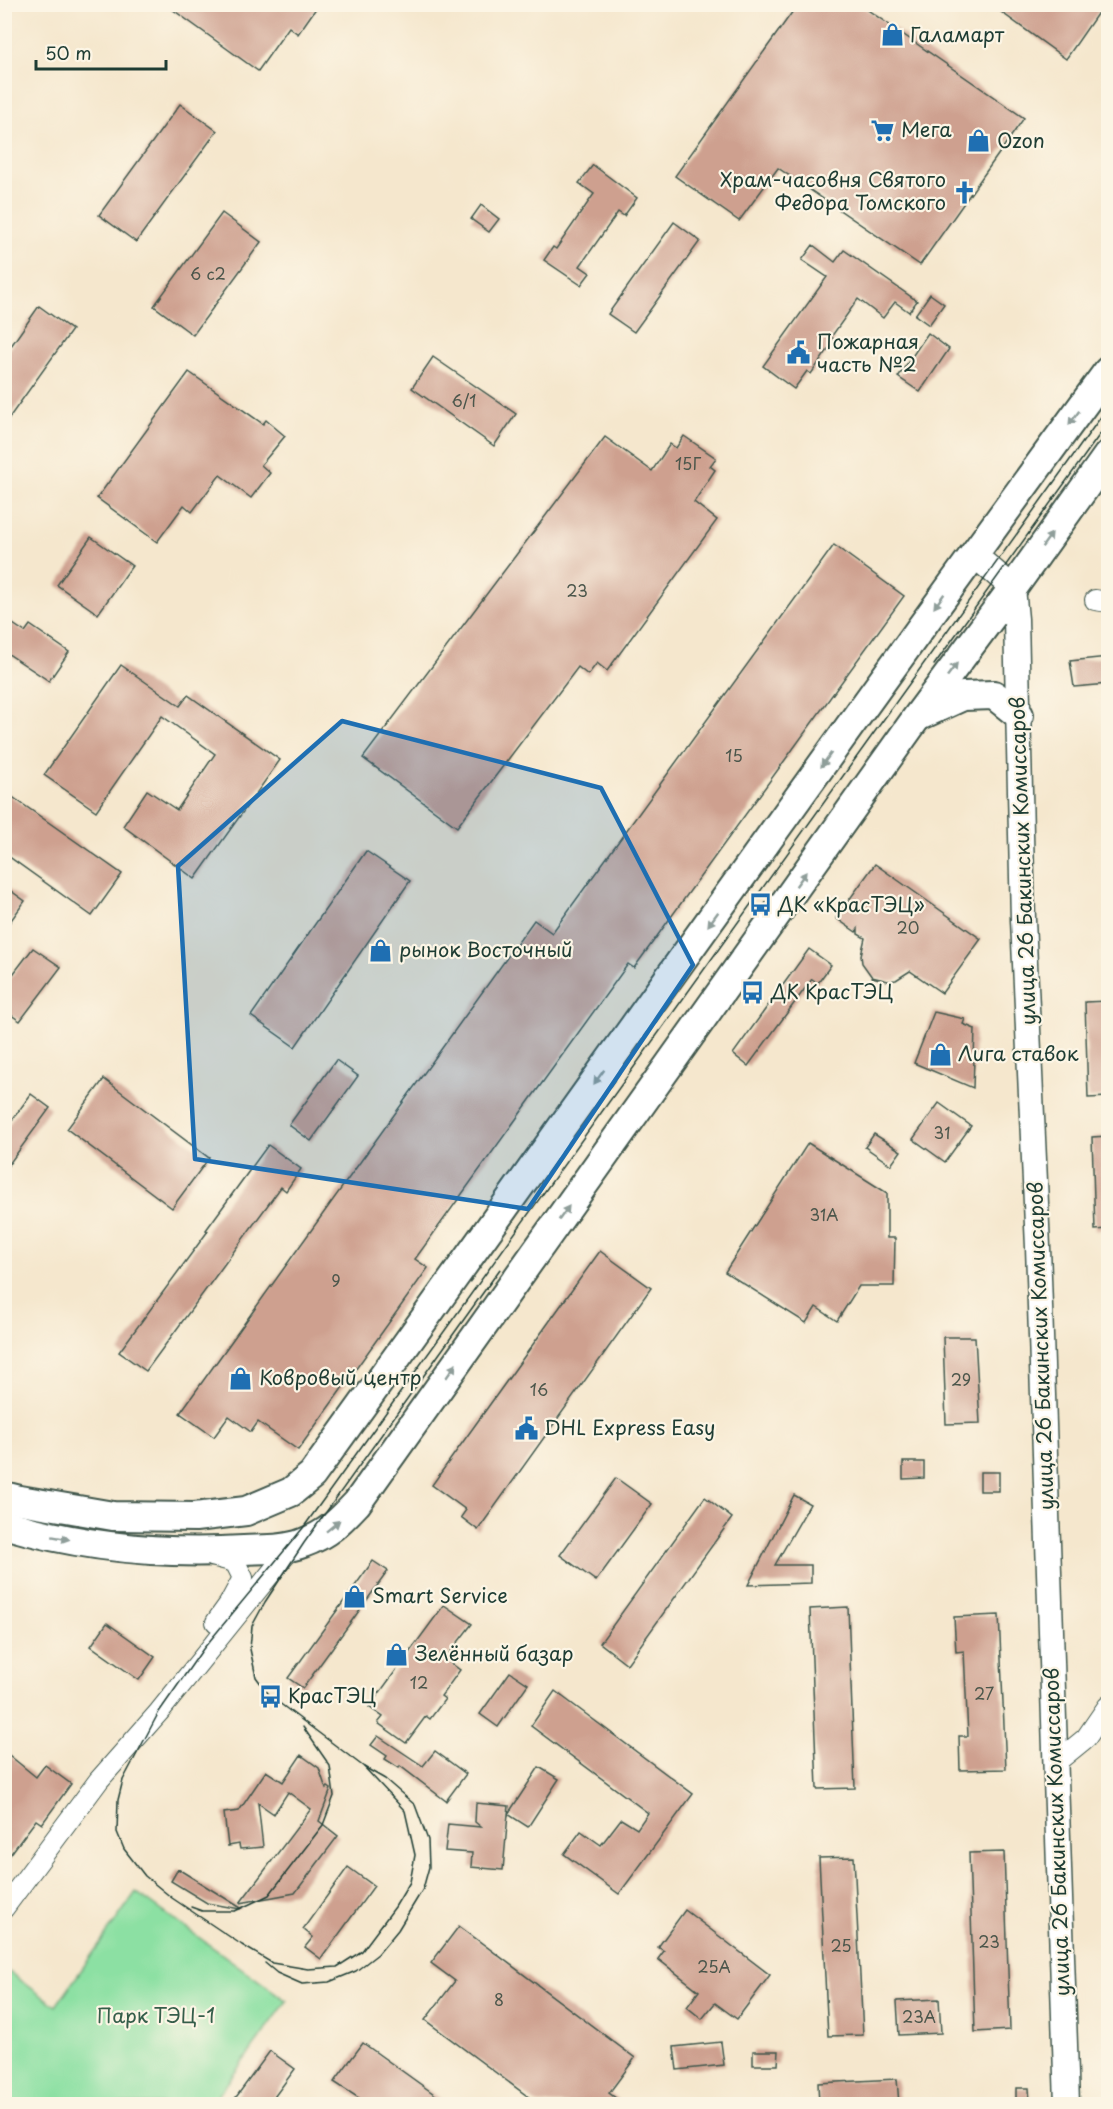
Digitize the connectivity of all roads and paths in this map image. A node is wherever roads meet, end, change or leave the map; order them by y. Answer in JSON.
{"nodes":[{"id":1,"x":1108,"y":370,"type":"edge"},
{"id":2,"x":1108,"y":455,"type":"edge"},
{"id":3,"x":973,"y":554,"type":"junction"},
{"id":4,"x":1013,"y":588,"type":"junction"},
{"id":5,"x":1019,"y":715,"type":"junction"},
{"id":6,"x":917,"y":717,"type":"junction"},
{"id":7,"x":4,"y":1496,"type":"edge"},
{"id":8,"x":4,"y":1524,"type":"edge"},
{"id":9,"x":299,"y":1537,"type":"junction"},
{"id":10,"x":198,"y":1553,"type":"junction"},
{"id":11,"x":1108,"y":1706,"type":"edge"},
{"id":12,"x":1054,"y":1764,"type":"junction"},
{"id":13,"x":99,"y":1780,"type":"junction"},
{"id":14,"x":4,"y":1908,"type":"edge"},
{"id":15,"x":1067,"y":2104,"type":"edge"}],
"edges":[{"from":1,"to":3,"type":"highway","one_way":true},
{"from":4,"to":2,"type":"highway","one_way":true},
{"from":3,"to":4,"type":"main road"},
{"from":3,"to":7,"type":"highway","one_way":true},
{"from":4,"to":5,"type":"main road","name":"улица 26 Бакинских Комиссаров"},
{"from":6,"to":4,"type":"highway","one_way":true},
{"from":5,"to":6,"type":"highway"},
{"from":5,"to":12,"type":"main road","name":"улица 26 Бакинских Комиссаров"},
{"from":9,"to":6,"type":"highway","one_way":true},
{"from":8,"to":10,"type":"highway","one_way":true},
{"from":9,"to":10,"type":"highway"},
{"from":9,"to":13,"type":"street"},
{"from":10,"to":13,"type":"street"},
{"from":11,"to":12,"type":"street"},
{"from":12,"to":15,"type":"main road","name":"улица 26 Бакинских Комиссаров"},
{"from":13,"to":14,"type":"street"}]}
